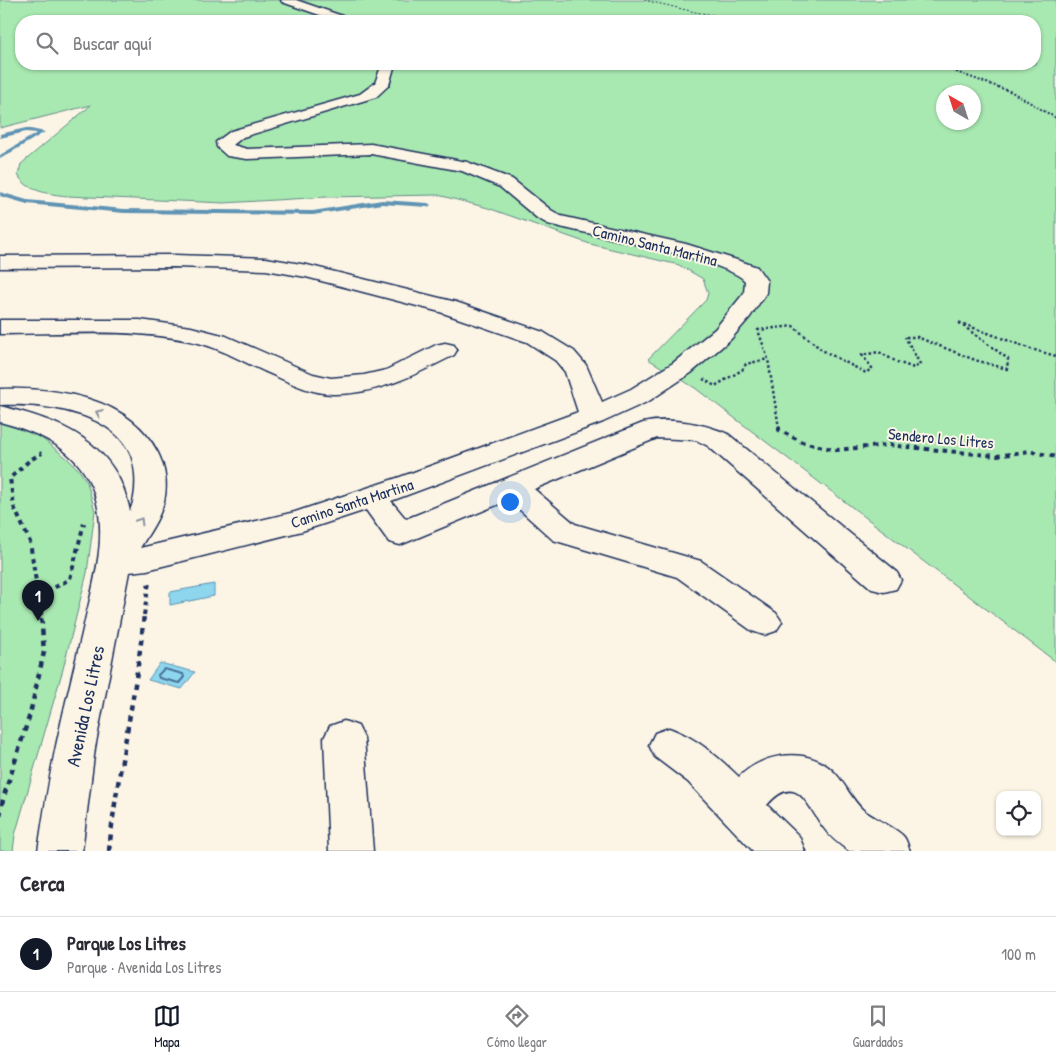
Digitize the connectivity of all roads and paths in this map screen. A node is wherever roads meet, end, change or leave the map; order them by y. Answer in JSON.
{"nodes":[{"id":1,"x":286,"y":0,"type":"edge"},
{"id":2,"x":644,"y":0,"type":"edge"},
{"id":3,"x":329,"y":15,"type":"edge"},
{"id":4,"x":713,"y":15,"type":"edge"},
{"id":5,"x":386,"y":70,"type":"edge"},
{"id":6,"x":951,"y":70,"type":"edge"},
{"id":7,"x":1056,"y":118,"type":"edge"},
{"id":8,"x":0,"y":262,"type":"edge"},
{"id":9,"x":0,"y":327,"type":"edge"},
{"id":10,"x":445,"y":350,"type":"dead end"},
{"id":11,"x":1056,"y":356,"type":"edge"},
{"id":12,"x":768,"y":359,"type":"junction"},
{"id":13,"x":715,"y":386,"type":"dead end"},
{"id":14,"x":0,"y":397,"type":"edge"},
{"id":15,"x":0,"y":414,"type":"edge"},
{"id":16,"x":593,"y":416,"type":"junction"},
{"id":17,"x":44,"y":452,"type":"dead end"},
{"id":18,"x":1056,"y":457,"type":"edge"},
{"id":19,"x":513,"y":488,"type":"junction"},
{"id":20,"x":372,"y":497,"type":"junction"},
{"id":21,"x":83,"y":515,"type":"dead end"},
{"id":22,"x":158,"y":556,"type":"junction"},
{"id":23,"x":114,"y":562,"type":"junction"},
{"id":24,"x":884,"y":580,"type":"dead end"},
{"id":25,"x":39,"y":596,"type":"junction"},
{"id":26,"x":764,"y":622,"type":"dead end"},
{"id":27,"x":344,"y":738,"type":"dead end"},
{"id":28,"x":670,"y":745,"type":"dead end"},
{"id":29,"x":741,"y":806,"type":"junction"},
{"id":30,"x":0,"y":816,"type":"edge"},
{"id":31,"x":60,"y":851,"type":"edge"},
{"id":32,"x":109,"y":851,"type":"edge"},
{"id":33,"x":351,"y":851,"type":"edge"},
{"id":34,"x":783,"y":851,"type":"edge"},
{"id":35,"x":888,"y":851,"type":"edge"}],
"edges":[{"from":1,"to":3,"type":"street"},
{"from":2,"to":4,"type":"path"},
{"from":5,"to":16,"type":"street","name":"Camino Santa Martina"},
{"from":6,"to":7,"type":"path"},
{"from":8,"to":16,"type":"street"},
{"from":9,"to":10,"type":"street"},
{"from":11,"to":12,"type":"path"},
{"from":12,"to":13,"type":"path"},
{"from":12,"to":18,"type":"path","name":"Sendero Los Litres"},
{"from":23,"to":14,"type":"street","name":"Avenida Los Litres","one_way":true},
{"from":15,"to":23,"type":"street","name":"Avenida Los Litres"},
{"from":16,"to":20,"type":"street","name":"Camino Santa Martina"},
{"from":17,"to":25,"type":"path"},
{"from":19,"to":20,"type":"street"},
{"from":19,"to":24,"type":"street"},
{"from":19,"to":26,"type":"street"},
{"from":20,"to":22,"type":"street","name":"Camino Santa Martina"},
{"from":21,"to":25,"type":"path"},
{"from":22,"to":23,"type":"street","name":"Camino Santa Martina"},
{"from":22,"to":32,"type":"path"},
{"from":23,"to":31,"type":"street","name":"Avenida Los Litres"},
{"from":25,"to":30,"type":"path"},
{"from":27,"to":33,"type":"street"},
{"from":28,"to":29,"type":"street"},
{"from":29,"to":34,"type":"street"},
{"from":29,"to":35,"type":"street"}]}
